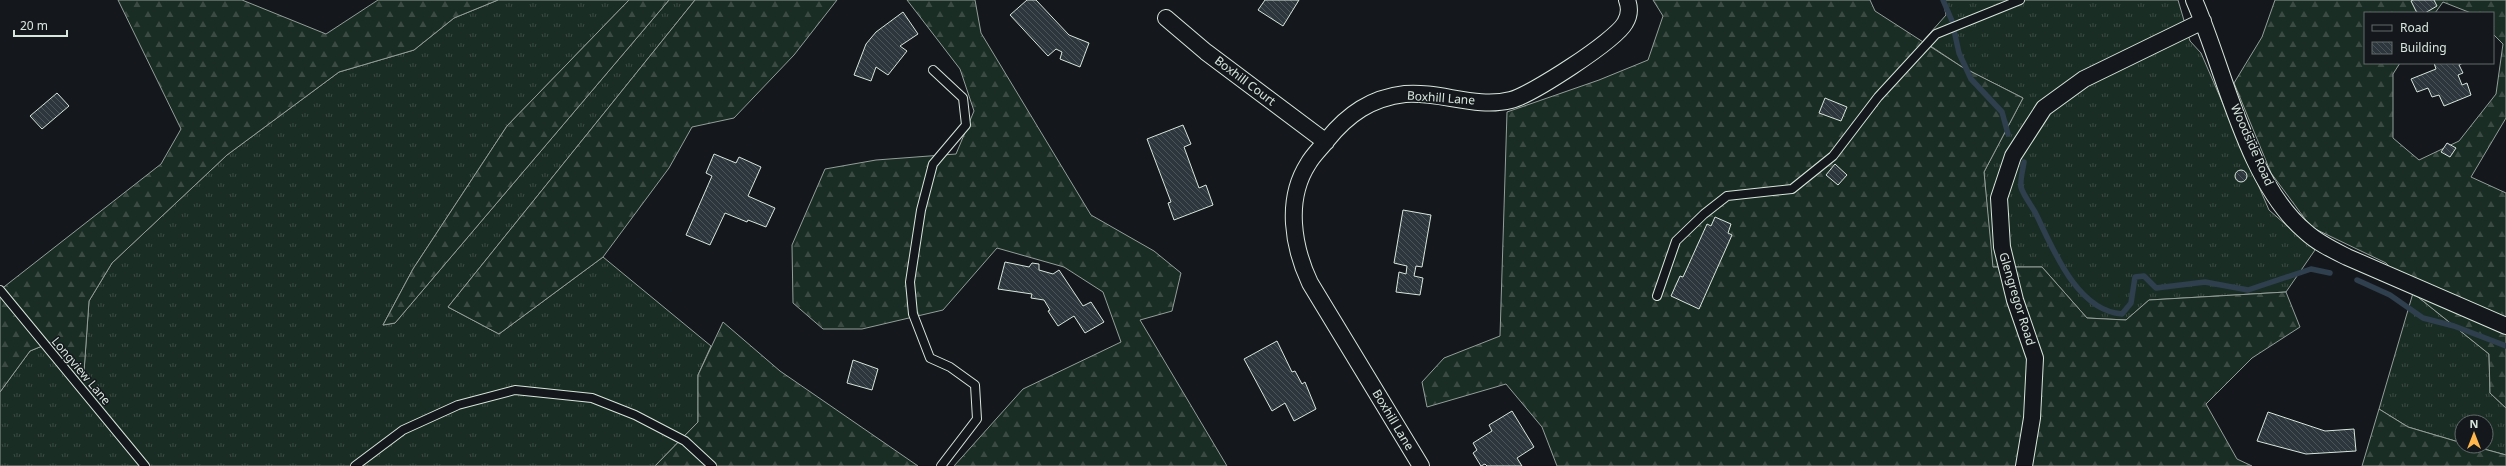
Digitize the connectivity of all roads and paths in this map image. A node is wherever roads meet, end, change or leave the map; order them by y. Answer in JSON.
{"nodes":[{"id":1,"x":1627,"y":0,"type":"edge"},
{"id":2,"x":2020,"y":0,"type":"edge"},
{"id":3,"x":2194,"y":0,"type":"edge"},
{"id":4,"x":1166,"y":18,"type":"dead end"},
{"id":5,"x":2203,"y":21,"type":"junction"},
{"id":6,"x":933,"y":70,"type":"dead end"},
{"id":7,"x":1326,"y":142,"type":"junction"},
{"id":8,"x":0,"y":290,"type":"edge"},
{"id":9,"x":1657,"y":296,"type":"dead end"},
{"id":10,"x":2506,"y":326,"type":"edge"},
{"id":11,"x":145,"y":466,"type":"edge"},
{"id":12,"x":356,"y":466,"type":"edge"},
{"id":13,"x":712,"y":466,"type":"edge"},
{"id":14,"x":941,"y":466,"type":"edge"},
{"id":15,"x":1421,"y":466,"type":"edge"},
{"id":16,"x":2024,"y":466,"type":"edge"}],
"edges":[{"from":1,"to":7,"type":"street","name":"Boxhill Lane"},
{"from":2,"to":9,"type":"lane"},
{"from":3,"to":5,"type":"street","name":"Woodside Road"},
{"from":4,"to":7,"type":"street","name":"Boxhill Court"},
{"from":5,"to":10,"type":"street","name":"Woodside Road"},
{"from":5,"to":16,"type":"street","name":"Glengregor Road"},
{"from":6,"to":14,"type":"lane"},
{"from":7,"to":15,"type":"street","name":"Boxhill Lane"},
{"from":8,"to":11,"type":"lane","name":"Longview Lane"},
{"from":12,"to":13,"type":"lane"}]}
